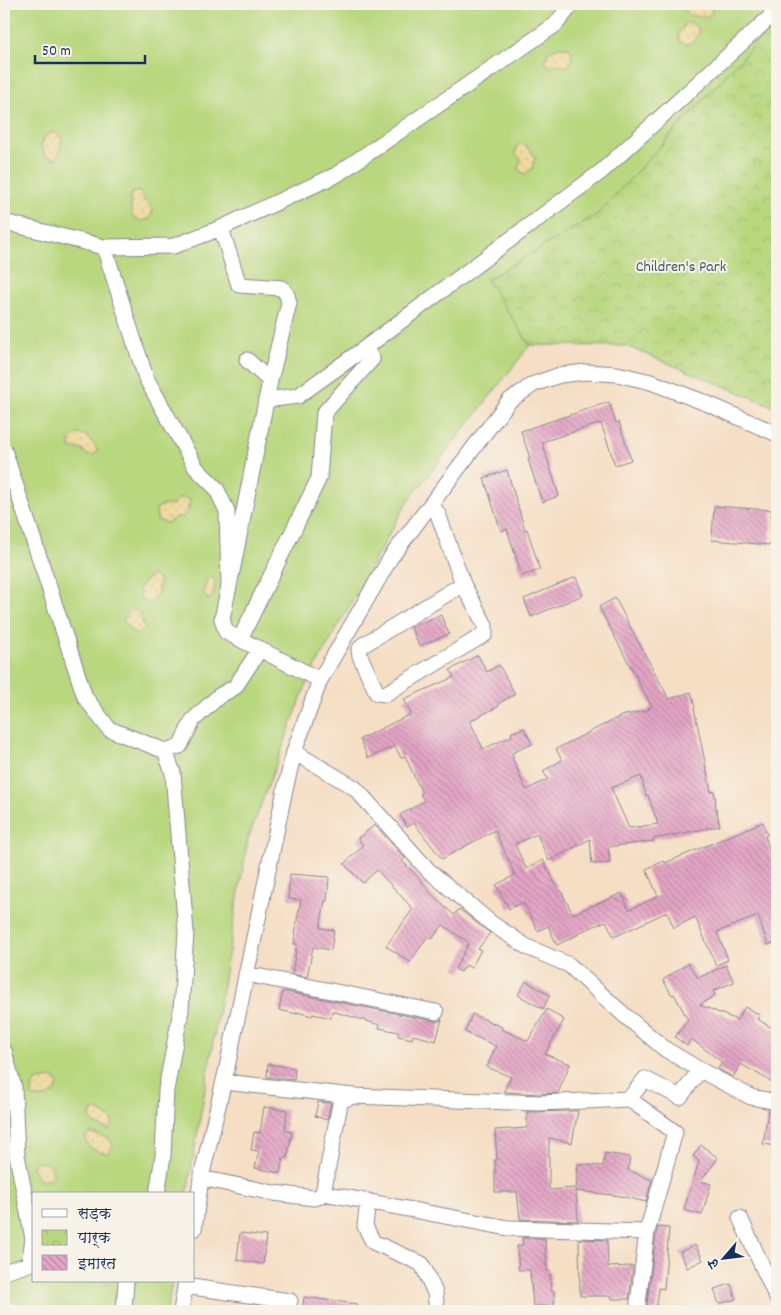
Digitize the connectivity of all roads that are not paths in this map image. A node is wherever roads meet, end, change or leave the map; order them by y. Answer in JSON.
{"nodes":[{"id":1,"x":572,"y":4,"type":"edge"},
{"id":2,"x":777,"y":4,"type":"edge"},
{"id":3,"x":4,"y":222,"type":"edge"},
{"id":4,"x":221,"y":228,"type":"junction"},
{"id":5,"x":104,"y":247,"type":"junction"},
{"id":6,"x":365,"y":348,"type":"junction"},
{"id":7,"x":247,"y":360,"type":"dead end"},
{"id":8,"x":270,"y":382,"type":"junction"},
{"id":9,"x":266,"y":400,"type":"junction"},
{"id":10,"x":777,"y":434,"type":"edge"},
{"id":11,"x":4,"y":450,"type":"edge"},
{"id":12,"x":431,"y":504,"type":"junction"},
{"id":13,"x":463,"y":584,"type":"junction"},
{"id":14,"x":228,"y":586,"type":"junction"},
{"id":15,"x":240,"y":639,"type":"junction"},
{"id":16,"x":343,"y":640,"type":"junction"},
{"id":17,"x":260,"y":649,"type":"junction"},
{"id":18,"x":359,"y":650,"type":"junction"},
{"id":19,"x":320,"y":680,"type":"junction"},
{"id":20,"x":165,"y":751,"type":"junction"},
{"id":21,"x":294,"y":752,"type":"junction"},
{"id":22,"x":246,"y":974,"type":"junction"},
{"id":23,"x":436,"y":1012,"type":"dead end"},
{"id":24,"x":4,"y":1051,"type":"edge"},
{"id":25,"x":700,"y":1070,"type":"junction"},
{"id":26,"x":224,"y":1082,"type":"junction"},
{"id":27,"x":353,"y":1096,"type":"junction"},
{"id":28,"x":629,"y":1099,"type":"junction"},
{"id":29,"x":777,"y":1102,"type":"edge"},
{"id":30,"x":202,"y":1178,"type":"junction"},
{"id":31,"x":157,"y":1192,"type":"edge"},
{"id":32,"x":323,"y":1193,"type":"junction"},
{"id":33,"x":368,"y":1201,"type":"junction"},
{"id":34,"x":740,"y":1218,"type":"dead end"},
{"id":35,"x":195,"y":1223,"type":"edge"},
{"id":36,"x":647,"y":1232,"type":"junction"},
{"id":37,"x":32,"y":1235,"type":"edge"},
{"id":38,"x":32,"y":1246,"type":"edge"},
{"id":39,"x":4,"y":1272,"type":"edge"},
{"id":40,"x":126,"y":1282,"type":"edge"},
{"id":41,"x":185,"y":1284,"type":"edge"},
{"id":42,"x":777,"y":1298,"type":"edge"},
{"id":43,"x":290,"y":1301,"type":"dead end"},
{"id":44,"x":124,"y":1311,"type":"edge"},
{"id":45,"x":181,"y":1311,"type":"edge"},
{"id":46,"x":437,"y":1311,"type":"edge"},
{"id":47,"x":637,"y":1311,"type":"edge"}],
"edges":[{"from":1,"to":4,"type":"street"},
{"from":2,"to":6,"type":"street"},
{"from":3,"to":5,"type":"street"},
{"from":4,"to":5,"type":"street"},
{"from":4,"to":8,"type":"street"},
{"from":5,"to":14,"type":"street"},
{"from":6,"to":9,"type":"street"},
{"from":6,"to":15,"type":"street"},
{"from":7,"to":8,"type":"street"},
{"from":8,"to":9,"type":"street"},
{"from":9,"to":14,"type":"street"},
{"from":10,"to":12,"type":"street"},
{"from":11,"to":20,"type":"street"},
{"from":12,"to":13,"type":"street"},
{"from":12,"to":16,"type":"street"},
{"from":13,"to":18,"type":"street"},
{"from":13,"to":18,"type":"street"},
{"from":14,"to":15,"type":"street"},
{"from":15,"to":17,"type":"street"},
{"from":16,"to":18,"type":"street"},
{"from":16,"to":19,"type":"street"},
{"from":17,"to":19,"type":"street"},
{"from":17,"to":20,"type":"street"},
{"from":19,"to":21,"type":"street"},
{"from":20,"to":31,"type":"street"},
{"from":21,"to":22,"type":"street"},
{"from":21,"to":25,"type":"street"},
{"from":22,"to":23,"type":"street"},
{"from":22,"to":26,"type":"street"},
{"from":24,"to":37,"type":"street"},
{"from":25,"to":28,"type":"street"},
{"from":25,"to":29,"type":"street"},
{"from":26,"to":27,"type":"street"},
{"from":26,"to":30,"type":"street"},
{"from":27,"to":28,"type":"street"},
{"from":27,"to":32,"type":"street"},
{"from":28,"to":36,"type":"street"},
{"from":30,"to":32,"type":"street"},
{"from":30,"to":35,"type":"street"},
{"from":32,"to":33,"type":"street"},
{"from":33,"to":36,"type":"street"},
{"from":33,"to":46,"type":"street"},
{"from":34,"to":42,"type":"street"},
{"from":36,"to":47,"type":"street"},
{"from":38,"to":39,"type":"street"},
{"from":40,"to":44,"type":"street"},
{"from":41,"to":43,"type":"street"},
{"from":41,"to":45,"type":"street"}]}
